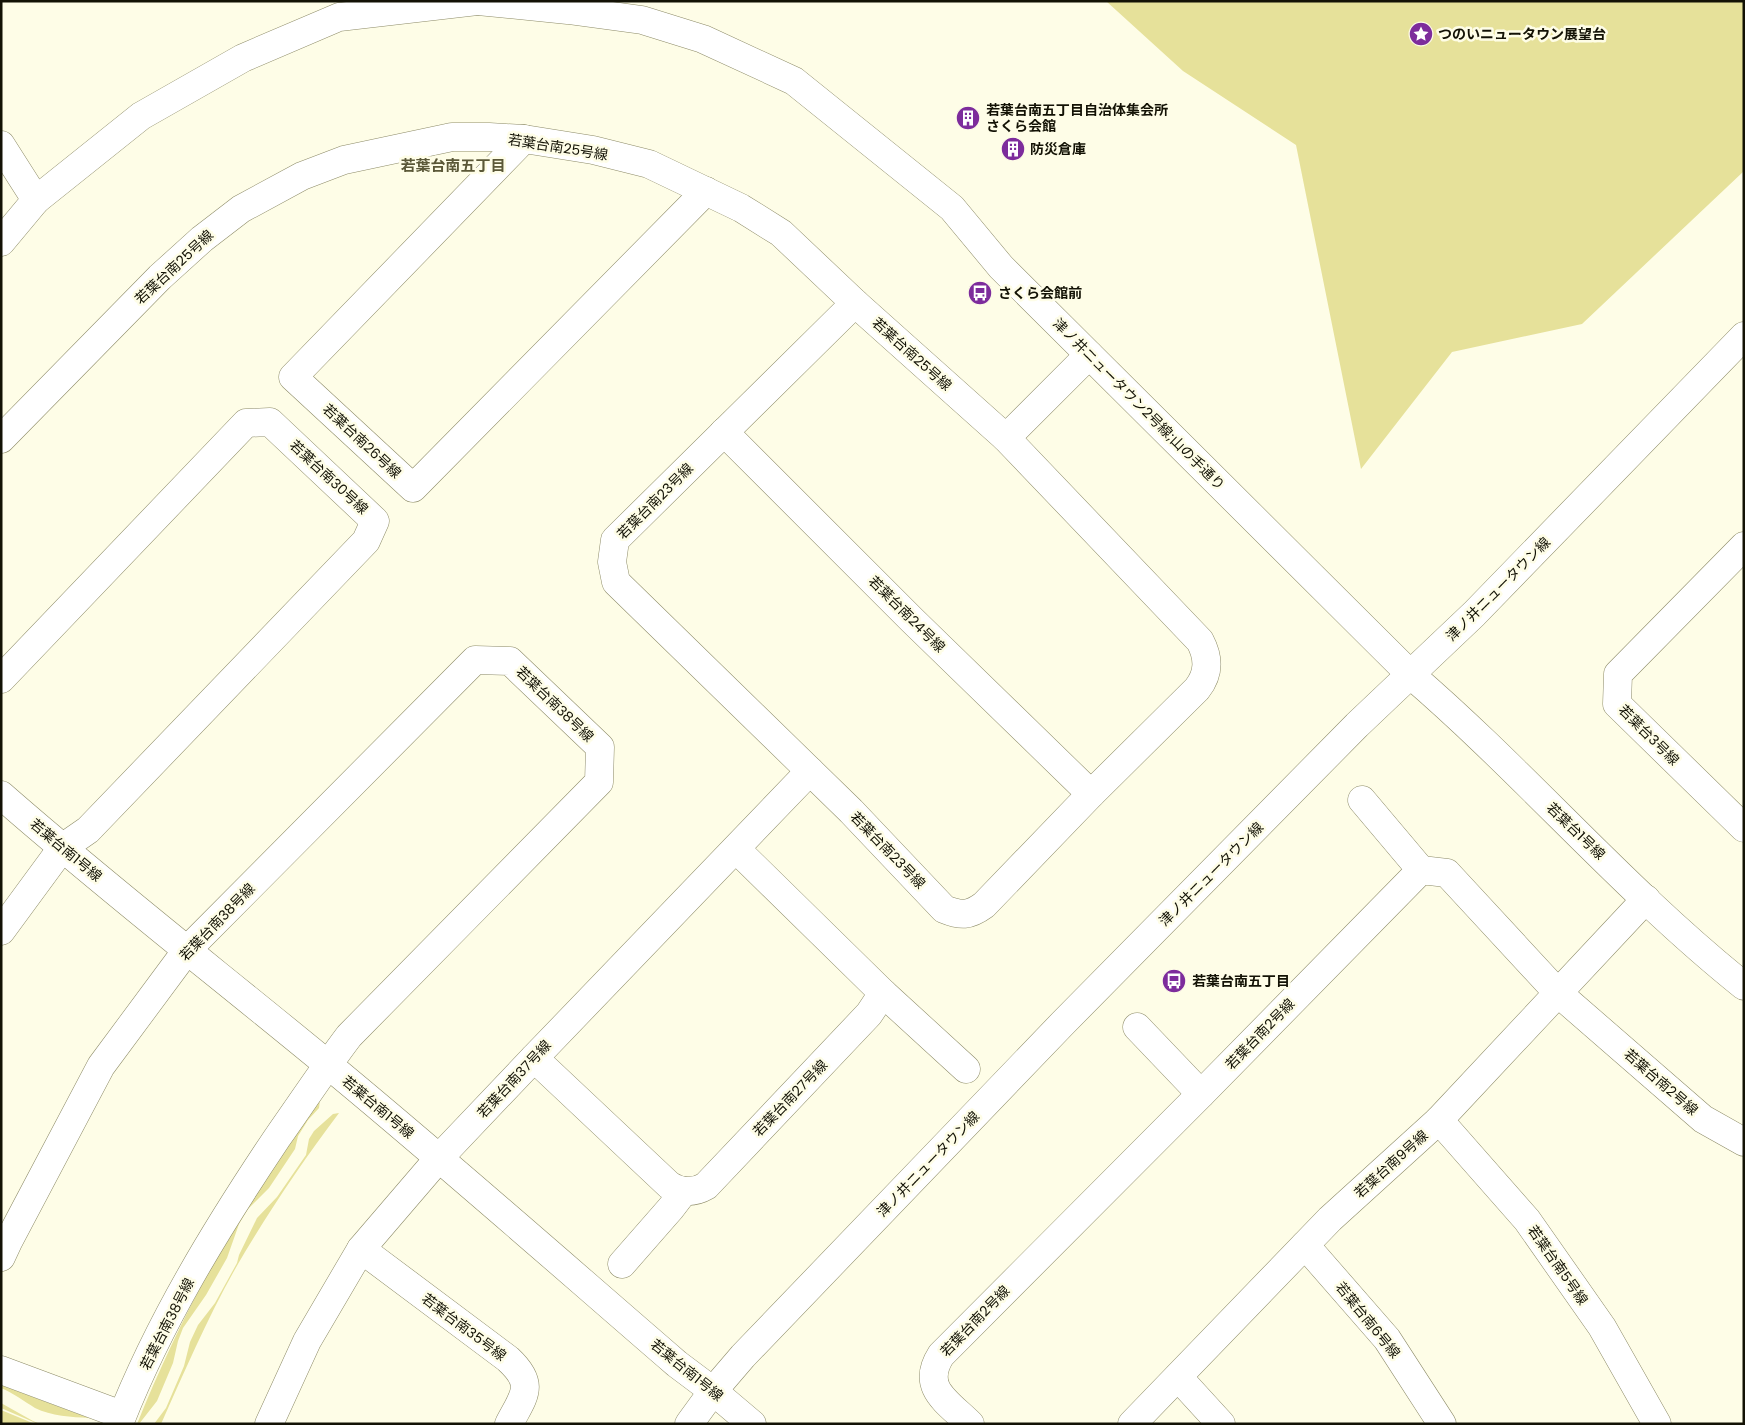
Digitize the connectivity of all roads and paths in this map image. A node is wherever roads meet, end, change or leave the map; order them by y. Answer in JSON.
{"nodes":[{"id":1,"x":477,"y":1,"type":"edge"},
{"id":2,"x":524,"y":139,"type":"junction"},
{"id":3,"x":1,"y":146,"type":"edge"},
{"id":4,"x":706,"y":191,"type":"junction"},
{"id":5,"x":36,"y":200,"type":"junction"},
{"id":6,"x":1,"y":242,"type":"edge"},
{"id":7,"x":855,"y":303,"type":"junction"},
{"id":8,"x":1744,"y":336,"type":"edge"},
{"id":9,"x":1089,"y":355,"type":"junction"},
{"id":10,"x":724,"y":432,"type":"junction"},
{"id":11,"x":1006,"y":438,"type":"junction"},
{"id":12,"x":1,"y":439,"type":"edge"},
{"id":13,"x":1740,"y":559,"type":"edge"},
{"id":14,"x":1411,"y":675,"type":"junction"},
{"id":15,"x":1,"y":679,"type":"edge"},
{"id":16,"x":810,"y":771,"type":"junction"},
{"id":17,"x":1091,"y":794,"type":"junction"},
{"id":18,"x":1,"y":795,"type":"edge"},
{"id":19,"x":1362,"y":800,"type":"dead end"},
{"id":20,"x":1744,"y":828,"type":"edge"},
{"id":21,"x":62,"y":848,"type":"junction"},
{"id":22,"x":736,"y":849,"type":"junction"},
{"id":23,"x":1421,"y":870,"type":"junction"},
{"id":24,"x":1646,"y":900,"type":"junction"},
{"id":25,"x":1,"y":931,"type":"edge"},
{"id":26,"x":187,"y":950,"type":"junction"},
{"id":27,"x":1744,"y":986,"type":"edge"},
{"id":28,"x":883,"y":992,"type":"junction"},
{"id":29,"x":1558,"y":993,"type":"junction"},
{"id":30,"x":1137,"y":1027,"type":"dead end"},
{"id":31,"x":534,"y":1058,"type":"junction"},
{"id":32,"x":327,"y":1064,"type":"junction"},
{"id":33,"x":966,"y":1069,"type":"dead end"},
{"id":34,"x":1201,"y":1094,"type":"junction"},
{"id":35,"x":1439,"y":1120,"type":"junction"},
{"id":36,"x":1744,"y":1142,"type":"edge"},
{"id":37,"x":439,"y":1158,"type":"junction"},
{"id":38,"x":684,"y":1191,"type":"junction"},
{"id":39,"x":1305,"y":1245,"type":"junction"},
{"id":40,"x":361,"y":1249,"type":"junction"},
{"id":41,"x":1,"y":1257,"type":"edge"},
{"id":42,"x":622,"y":1264,"type":"dead end"},
{"id":43,"x":1,"y":1370,"type":"edge"},
{"id":44,"x":1178,"y":1377,"type":"junction"},
{"id":45,"x":713,"y":1391,"type":"junction"},
{"id":46,"x":120,"y":1419,"type":"edge"},
{"id":47,"x":269,"y":1424,"type":"edge"},
{"id":48,"x":509,"y":1424,"type":"edge"},
{"id":49,"x":689,"y":1424,"type":"edge"},
{"id":50,"x":752,"y":1424,"type":"edge"},
{"id":51,"x":970,"y":1424,"type":"edge"},
{"id":52,"x":1132,"y":1424,"type":"edge"},
{"id":53,"x":1221,"y":1424,"type":"edge"},
{"id":54,"x":1442,"y":1424,"type":"edge"},
{"id":55,"x":1657,"y":1424,"type":"edge"}],
"edges":[{"from":1,"to":5,"type":"street","name":"津ノ井ニュータウン2号線;山の手通り"},
{"from":1,"to":9,"type":"street","name":"津ノ井ニュータウン2号線;山の手通り"},
{"from":2,"to":4,"type":"street","name":"若葉台南25号線"},
{"from":2,"to":4,"type":"street","name":"若葉台南26号線"},
{"from":2,"to":12,"type":"street","name":"若葉台南25号線"},
{"from":3,"to":5,"type":"street"},
{"from":4,"to":7,"type":"street","name":"若葉台南25号線"},
{"from":5,"to":6,"type":"street","name":"津ノ井ニュータウン2号線;山の手通り"},
{"from":7,"to":10,"type":"street","name":"若葉台南23号線"},
{"from":7,"to":11,"type":"street","name":"若葉台南25号線"},
{"from":8,"to":14,"type":"street","name":"津ノ井ニュータウン線"},
{"from":9,"to":11,"type":"street"},
{"from":9,"to":14,"type":"street","name":"津ノ井ニュータウン2号線;山の手通り"},
{"from":10,"to":16,"type":"street","name":"若葉台南23号線"},
{"from":10,"to":17,"type":"street","name":"若葉台南24号線"},
{"from":11,"to":17,"type":"street","name":"若葉台南23号線"},
{"from":13,"to":20,"type":"street","name":"若葉台3号線"},
{"from":14,"to":24,"type":"street","name":"若葉台1号線"},
{"from":14,"to":45,"type":"street","name":"津ノ井ニュータウン線"},
{"from":15,"to":21,"type":"street","name":"若葉台南30号線"},
{"from":16,"to":17,"type":"street","name":"若葉台南23号線"},
{"from":16,"to":22,"type":"street","name":"若葉台南37号線"},
{"from":18,"to":21,"type":"street","name":"若葉台南1号線"},
{"from":19,"to":23,"type":"street"},
{"from":21,"to":25,"type":"street"},
{"from":21,"to":26,"type":"street","name":"若葉台南1号線"},
{"from":22,"to":28,"type":"street"},
{"from":22,"to":31,"type":"street","name":"若葉台南37号線"},
{"from":23,"to":29,"type":"street","name":"若葉台南2号線"},
{"from":23,"to":34,"type":"street","name":"若葉台南2号線"},
{"from":24,"to":27,"type":"street","name":"若葉台1号線"},
{"from":24,"to":29,"type":"street","name":"若葉台南9号線"},
{"from":26,"to":32,"type":"street","name":"若葉台南1号線"},
{"from":26,"to":32,"type":"street","name":"若葉台南38号線"},
{"from":26,"to":41,"type":"street","name":"若葉台南38号線"},
{"from":28,"to":33,"type":"street"},
{"from":28,"to":38,"type":"street","name":"若葉台南27号線"},
{"from":29,"to":35,"type":"street","name":"若葉台南9号線"},
{"from":29,"to":36,"type":"street","name":"若葉台南2号線"},
{"from":30,"to":34,"type":"street"},
{"from":31,"to":37,"type":"street","name":"若葉台南37号線"},
{"from":31,"to":38,"type":"street"},
{"from":32,"to":37,"type":"street","name":"若葉台南1号線"},
{"from":32,"to":46,"type":"street","name":"若葉台南38号線"},
{"from":34,"to":51,"type":"street","name":"若葉台南2号線"},
{"from":35,"to":39,"type":"street","name":"若葉台南9号線"},
{"from":35,"to":55,"type":"street","name":"若葉台南5号線"},
{"from":37,"to":40,"type":"street","name":"若葉台南37号線"},
{"from":37,"to":45,"type":"street","name":"若葉台南1号線"},
{"from":38,"to":42,"type":"street"},
{"from":39,"to":44,"type":"street","name":"若葉台南9号線"},
{"from":39,"to":54,"type":"street","name":"若葉台南6号線"},
{"from":40,"to":47,"type":"street","name":"若葉台南37号線"},
{"from":40,"to":48,"type":"street","name":"若葉台南35号線"},
{"from":43,"to":46,"type":"street","name":"若葉台南38号線"},
{"from":44,"to":52,"type":"street","name":"若葉台南9号線"},
{"from":44,"to":53,"type":"street"},
{"from":45,"to":49,"type":"street","name":"津ノ井ニュータウン線"},
{"from":45,"to":50,"type":"street","name":"若葉台南1号線"}]}
